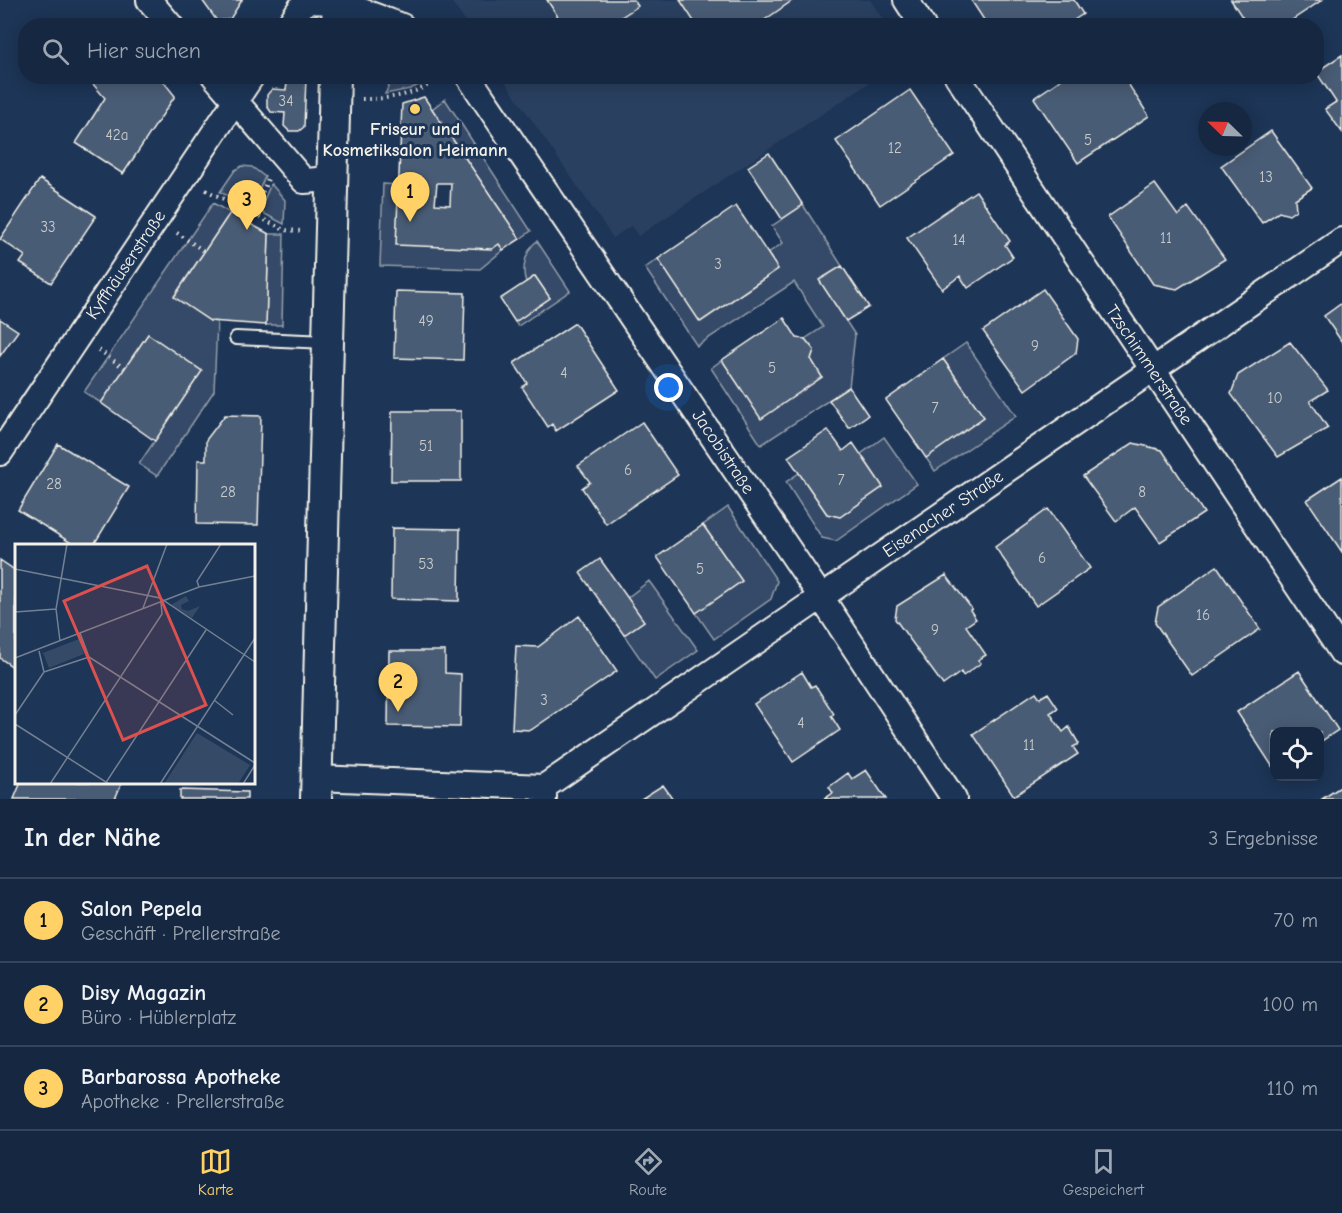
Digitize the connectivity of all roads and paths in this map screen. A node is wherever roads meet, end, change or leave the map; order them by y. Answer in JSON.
{"nodes":[{"id":1,"x":149,"y":0,"type":"edge"},
{"id":2,"x":906,"y":0,"type":"edge"},
{"id":3,"x":338,"y":7,"type":"edge"},
{"id":4,"x":164,"y":18,"type":"edge"},
{"id":5,"x":294,"y":18,"type":"edge"},
{"id":6,"x":375,"y":18,"type":"edge"},
{"id":7,"x":918,"y":18,"type":"edge"},
{"id":8,"x":221,"y":84,"type":"edge"},
{"id":9,"x":247,"y":84,"type":"edge"},
{"id":10,"x":431,"y":84,"type":"edge"},
{"id":11,"x":473,"y":84,"type":"edge"},
{"id":12,"x":962,"y":84,"type":"edge"},
{"id":13,"x":334,"y":87,"type":"edge"},
{"id":14,"x":235,"y":101,"type":"junction"},
{"id":15,"x":288,"y":162,"type":"junction"},
{"id":16,"x":186,"y":177,"type":"junction"},
{"id":17,"x":332,"y":179,"type":"junction"},
{"id":18,"x":253,"y":214,"type":"junction"},
{"id":19,"x":330,"y":232,"type":"junction"},
{"id":20,"x":1342,"y":240,"type":"edge"},
{"id":21,"x":236,"y":338,"type":"dead end"},
{"id":22,"x":327,"y":342,"type":"junction"},
{"id":23,"x":1152,"y":370,"type":"junction"},
{"id":24,"x":0,"y":453,"type":"edge"},
{"id":25,"x":822,"y":597,"type":"junction"},
{"id":26,"x":1342,"y":653,"type":"edge"},
{"id":27,"x":316,"y":789,"type":"edge"},
{"id":28,"x":544,"y":793,"type":"edge"},
{"id":29,"x":954,"y":799,"type":"edge"}],
"edges":[{"from":1,"to":4,"type":"street"},
{"from":2,"to":7,"type":"street"},
{"from":3,"to":5,"type":"street"},
{"from":3,"to":6,"type":"street"},
{"from":8,"to":14,"type":"street"},
{"from":9,"to":14,"type":"street","name":"Kyffhäuserstraße"},
{"from":10,"to":13,"type":"path"},
{"from":11,"to":25,"type":"street","name":"Jacobistraße"},
{"from":12,"to":23,"type":"street","name":"Tzschimmerstraße"},
{"from":13,"to":17,"type":"street"},
{"from":14,"to":15,"type":"street"},
{"from":14,"to":16,"type":"street","name":"Kyffhäuserstraße"},
{"from":15,"to":17,"type":"street"},
{"from":15,"to":18,"type":"path"},
{"from":16,"to":18,"type":"path"},
{"from":16,"to":24,"type":"street","name":"Kyffhäuserstraße"},
{"from":17,"to":19,"type":"street"},
{"from":18,"to":19,"type":"path"},
{"from":19,"to":22,"type":"street"},
{"from":20,"to":23,"type":"street","name":"Eisenacher Straße"},
{"from":21,"to":22,"type":"lane"},
{"from":22,"to":27,"type":"street"},
{"from":23,"to":25,"type":"street","name":"Eisenacher Straße"},
{"from":23,"to":26,"type":"street","name":"Tzschimmerstraße"},
{"from":25,"to":28,"type":"street","name":"Eisenacher Straße"},
{"from":25,"to":29,"type":"street","name":"Jacobistraße"},
{"from":27,"to":28,"type":"street"}]}
